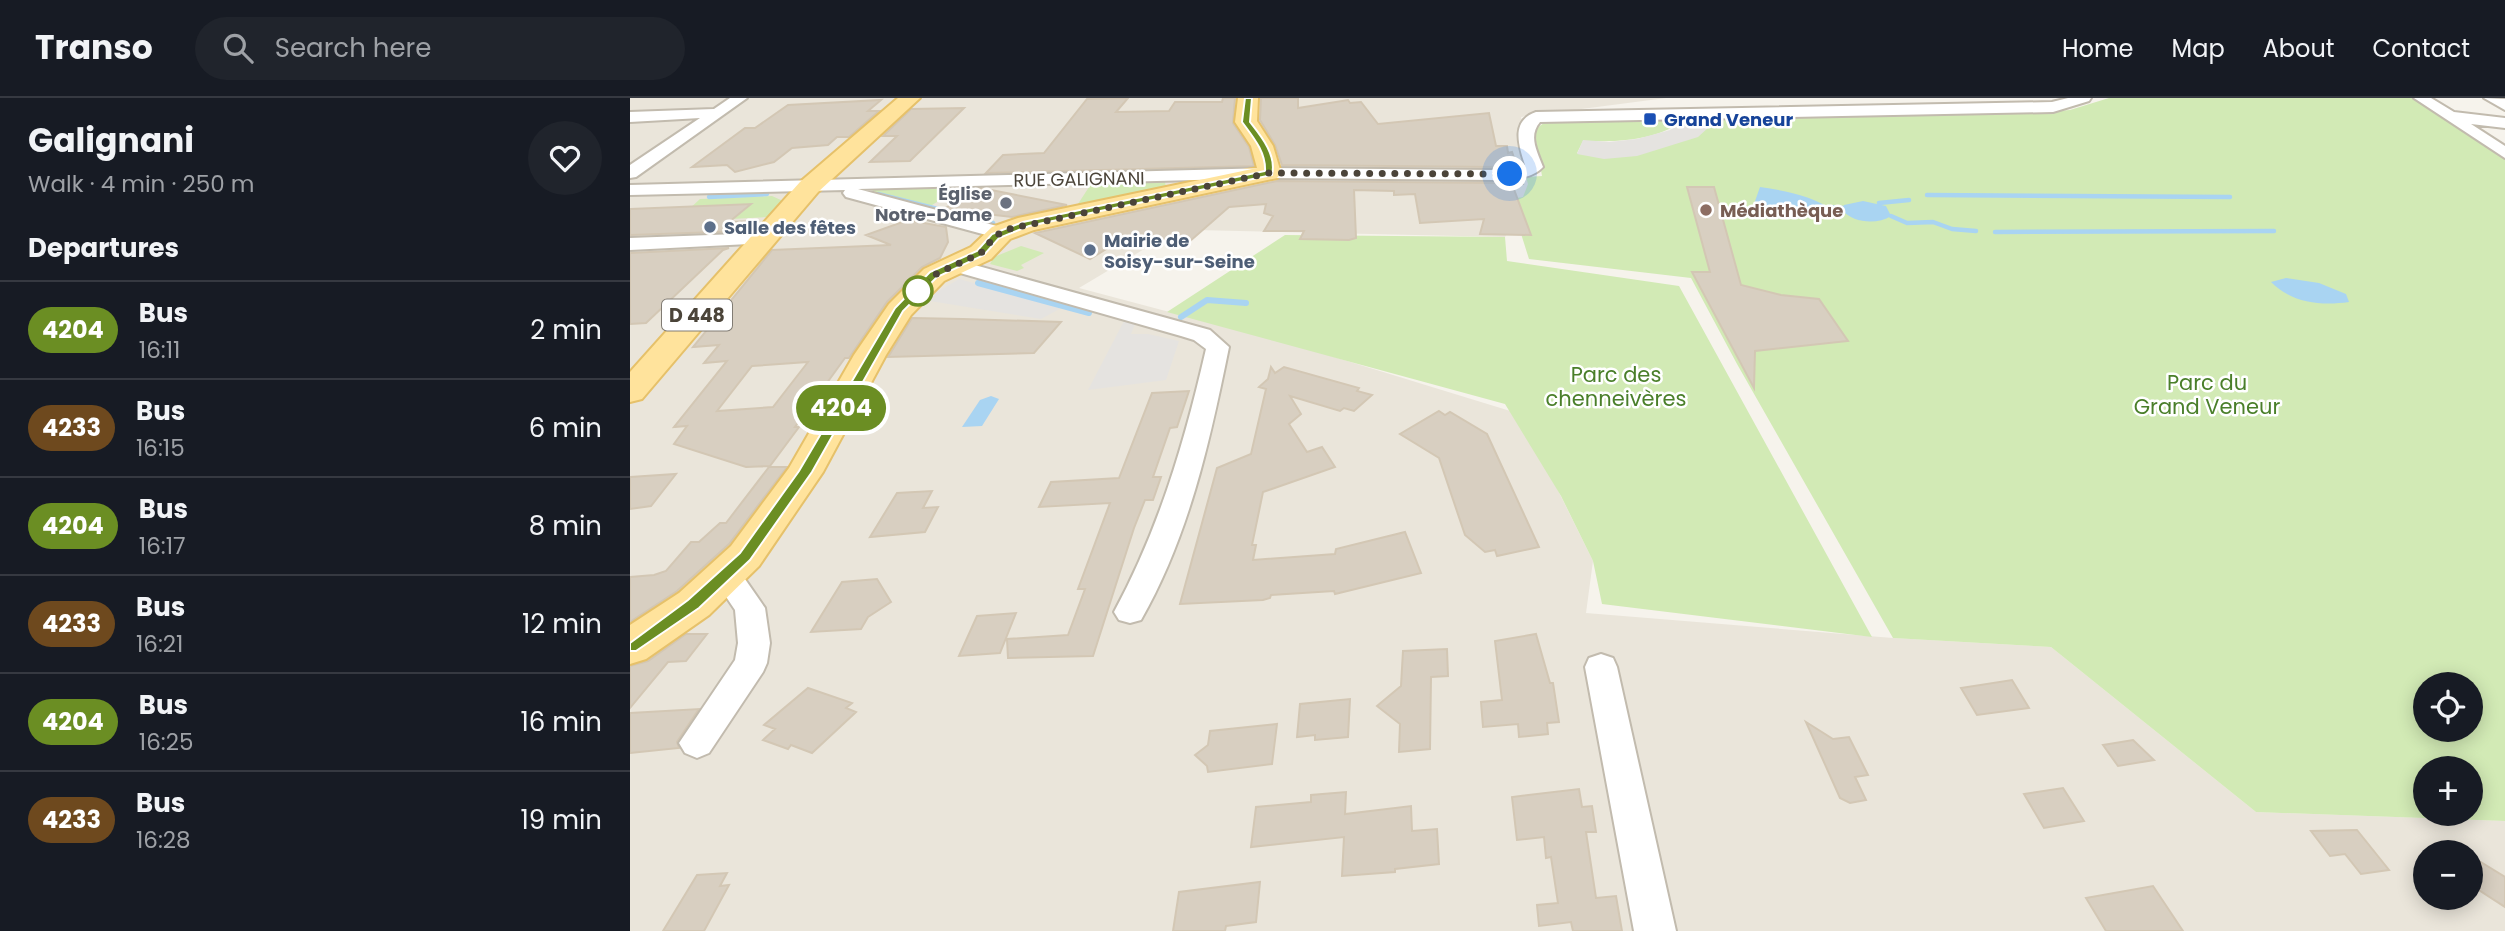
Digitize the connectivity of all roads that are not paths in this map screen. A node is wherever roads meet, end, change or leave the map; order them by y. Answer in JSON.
{"nodes":[{"id":1,"x":740,"y":98,"type":"edge"},
{"id":2,"x":910,"y":98,"type":"edge"},
{"id":3,"x":1248,"y":98,"type":"edge"},
{"id":4,"x":1534,"y":98,"type":"edge"},
{"id":5,"x":2084,"y":98,"type":"edge"},
{"id":6,"x":2421,"y":98,"type":"edge"},
{"id":7,"x":2491,"y":98,"type":"edge"},
{"id":8,"x":2505,"y":105,"type":"edge"},
{"id":9,"x":716,"y":113,"type":"junction"},
{"id":10,"x":2448,"y":116,"type":"junction"},
{"id":11,"x":630,"y":117,"type":"edge"},
{"id":12,"x":1536,"y":117,"type":"junction"},
{"id":13,"x":2505,"y":123,"type":"edge"},
{"id":14,"x":2505,"y":153,"type":"edge"},
{"id":15,"x":630,"y":173,"type":"edge"},
{"id":16,"x":1269,"y":173,"type":"junction"},
{"id":17,"x":1184,"y":184,"type":"junction"},
{"id":18,"x":809,"y":187,"type":"junction"},
{"id":19,"x":853,"y":188,"type":"junction"},
{"id":20,"x":630,"y":190,"type":"edge"},
{"id":21,"x":1001,"y":233,"type":"junction"},
{"id":22,"x":764,"y":239,"type":"junction"},
{"id":23,"x":630,"y":244,"type":"edge"},
{"id":24,"x":953,"y":265,"type":"junction"},
{"id":25,"x":630,"y":392,"type":"edge"},
{"id":26,"x":727,"y":576,"type":"junction"},
{"id":27,"x":1130,"y":612,"type":"dead end"},
{"id":28,"x":630,"y":647,"type":"edge"},
{"id":29,"x":1601,"y":667,"type":"dead end"},
{"id":30,"x":697,"y":743,"type":"dead end"},
{"id":31,"x":1655,"y":931,"type":"edge"}],
"edges":[{"from":1,"to":9,"type":"street"},
{"from":2,"to":18,"type":"main road","number":"D 448"},
{"from":3,"to":16,"type":"main road"},
{"from":4,"to":12,"type":"street"},
{"from":5,"to":12,"type":"street"},
{"from":6,"to":10,"type":"street"},
{"from":7,"to":8,"type":"street"},
{"from":9,"to":11,"type":"street"},
{"from":9,"to":15,"type":"street"},
{"from":10,"to":13,"type":"street"},
{"from":10,"to":14,"type":"street"},
{"from":12,"to":16,"type":"street"},
{"from":16,"to":17,"type":"main road"},
{"from":17,"to":19,"type":"street","name":"RUE GALIGNANI"},
{"from":17,"to":21,"type":"main road"},
{"from":18,"to":19,"type":"street"},
{"from":18,"to":20,"type":"street"},
{"from":18,"to":22,"type":"main road","number":"D 448"},
{"from":19,"to":21,"type":"street"},
{"from":21,"to":24,"type":"main road"},
{"from":22,"to":23,"type":"street"},
{"from":22,"to":25,"type":"main road","number":"D 448"},
{"from":24,"to":26,"type":"main road"},
{"from":24,"to":27,"type":"street"},
{"from":26,"to":28,"type":"main road"},
{"from":26,"to":30,"type":"street"},
{"from":29,"to":31,"type":"street"}]}
